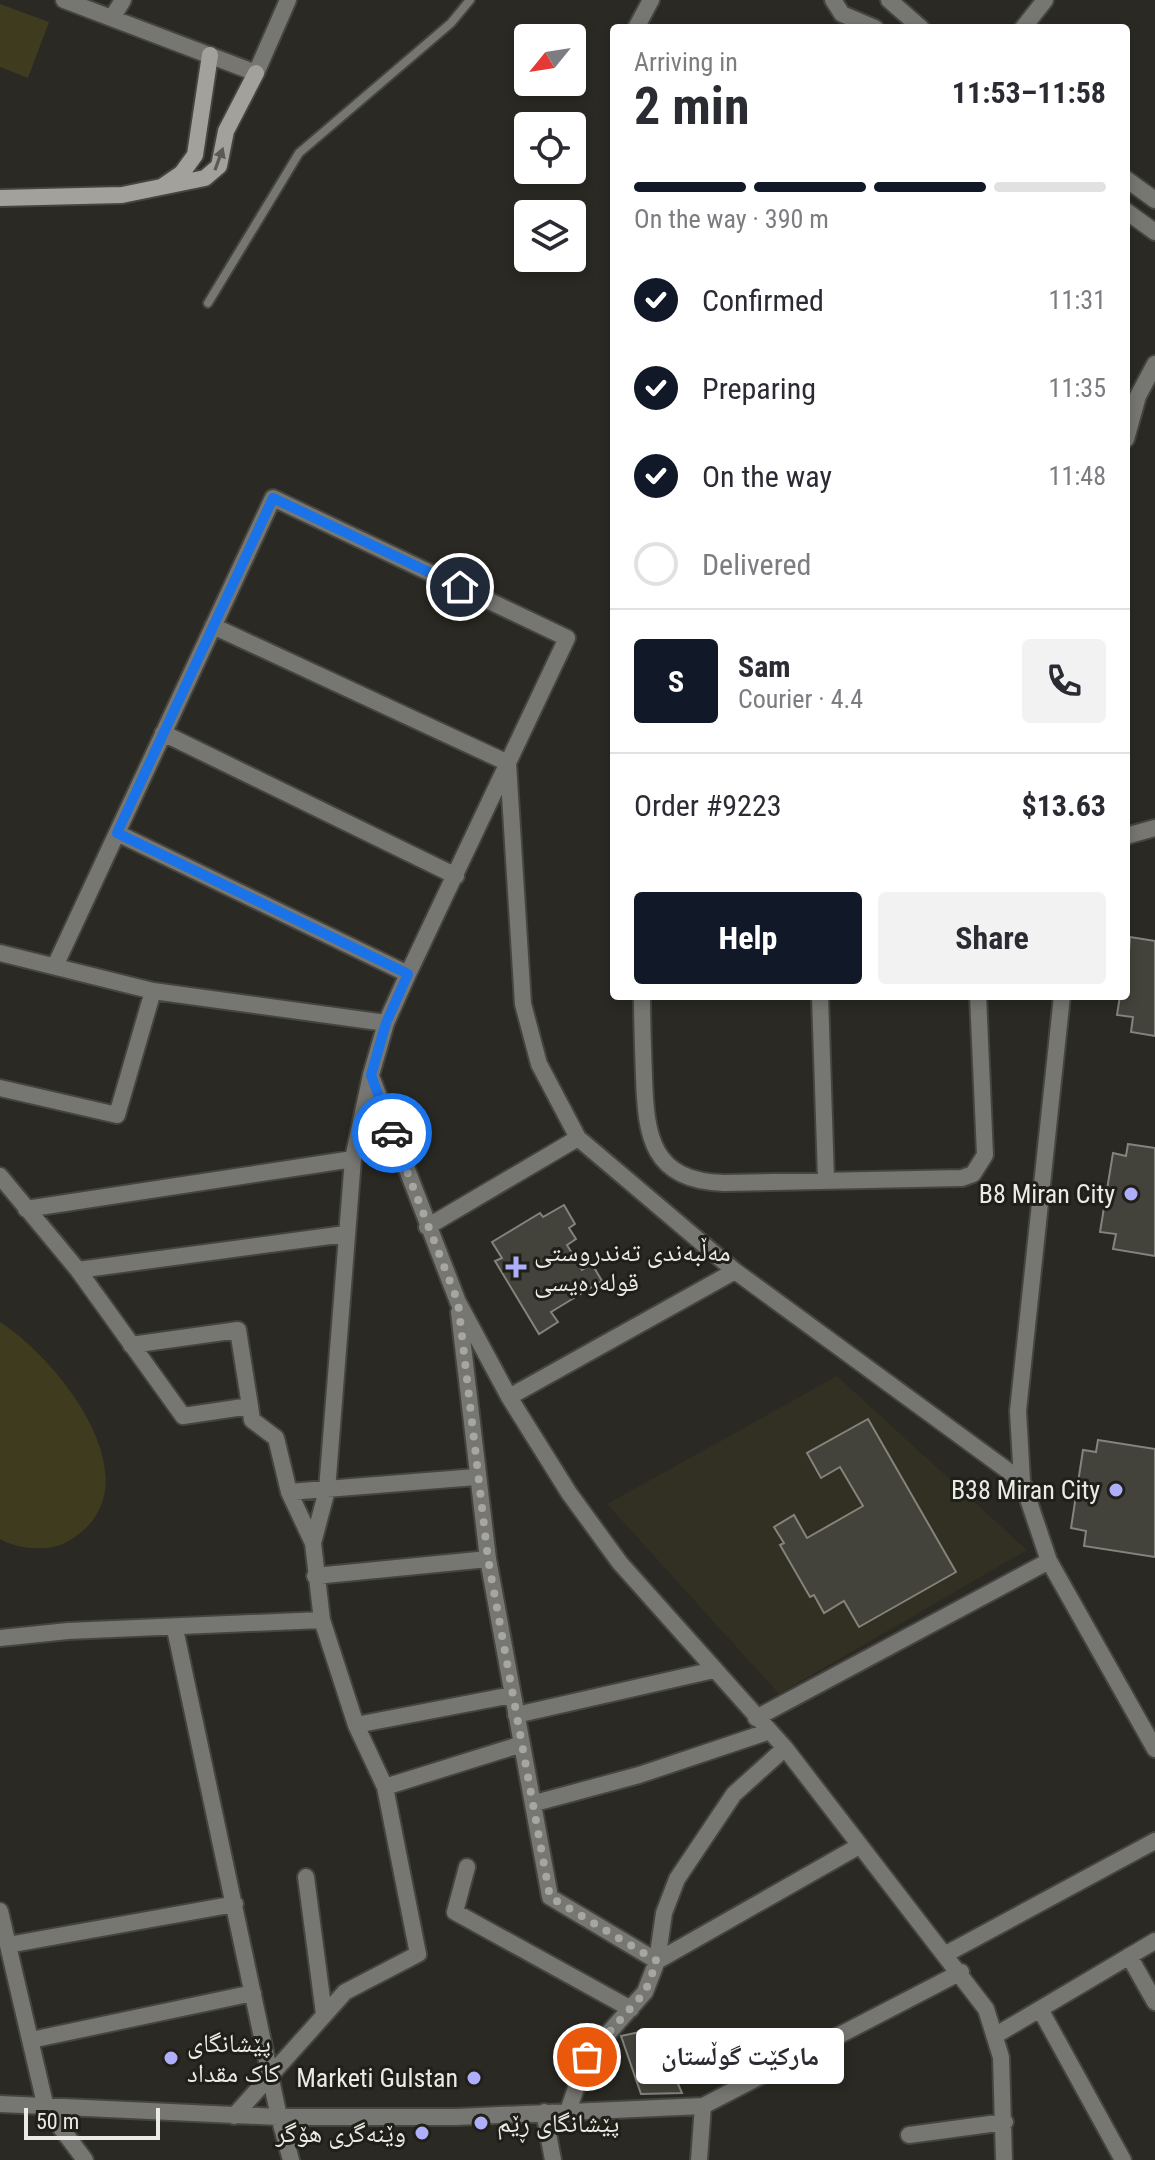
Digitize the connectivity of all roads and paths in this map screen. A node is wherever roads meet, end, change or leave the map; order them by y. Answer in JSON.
{"nodes":[{"id":1,"x":64,"y":0,"type":"edge"},
{"id":2,"x":123,"y":0,"type":"edge"},
{"id":3,"x":288,"y":0,"type":"edge"},
{"id":4,"x":470,"y":0,"type":"edge"},
{"id":5,"x":651,"y":0,"type":"edge"},
{"id":6,"x":833,"y":0,"type":"edge"},
{"id":7,"x":889,"y":0,"type":"edge"},
{"id":8,"x":1045,"y":0,"type":"edge"},
{"id":9,"x":112,"y":18,"type":"junction"},
{"id":10,"x":846,"y":23,"type":"edge"},
{"id":11,"x":638,"y":24,"type":"edge"},
{"id":12,"x":916,"y":24,"type":"edge"},
{"id":13,"x":1026,"y":24,"type":"edge"},
{"id":14,"x":210,"y":55,"type":"junction"},
{"id":15,"x":256,"y":73,"type":"junction"},
{"id":16,"x":1130,"y":182,"type":"edge"},
{"id":17,"x":154,"y":190,"type":"junction"},
{"id":18,"x":0,"y":198,"type":"edge"},
{"id":19,"x":1155,"y":200,"type":"edge"},
{"id":20,"x":1130,"y":214,"type":"edge"},
{"id":21,"x":1155,"y":232,"type":"edge"},
{"id":22,"x":208,"y":303,"type":"dead end"},
{"id":23,"x":1155,"y":364,"type":"edge"},
{"id":24,"x":1130,"y":425,"type":"edge"},
{"id":25,"x":213,"y":626,"type":"junction"},
{"id":26,"x":163,"y":733,"type":"junction"},
{"id":27,"x":508,"y":763,"type":"junction"},
{"id":28,"x":1155,"y":828,"type":"edge"},
{"id":29,"x":117,"y":833,"type":"junction"},
{"id":30,"x":1130,"y":835,"type":"edge"},
{"id":31,"x":456,"y":876,"type":"junction"},
{"id":32,"x":0,"y":953,"type":"edge"},
{"id":33,"x":55,"y":966,"type":"junction"},
{"id":34,"x":408,"y":974,"type":"junction"},
{"id":35,"x":153,"y":991,"type":"junction"},
{"id":36,"x":642,"y":1000,"type":"edge"},
{"id":37,"x":820,"y":1000,"type":"edge"},
{"id":38,"x":978,"y":1000,"type":"edge"},
{"id":39,"x":1062,"y":1000,"type":"edge"},
{"id":40,"x":386,"y":1023,"type":"junction"},
{"id":41,"x":371,"y":1075,"type":"junction"},
{"id":42,"x":0,"y":1088,"type":"edge"},
{"id":43,"x":578,"y":1138,"type":"junction"},
{"id":44,"x":353,"y":1159,"type":"junction"},
{"id":45,"x":0,"y":1176,"type":"edge"},
{"id":46,"x":826,"y":1179,"type":"junction"},
{"id":47,"x":26,"y":1209,"type":"junction"},
{"id":48,"x":427,"y":1227,"type":"junction"},
{"id":49,"x":345,"y":1234,"type":"junction"},
{"id":50,"x":78,"y":1270,"type":"junction"},
{"id":51,"x":735,"y":1271,"type":"junction"},
{"id":52,"x":458,"y":1302,"type":"junction"},
{"id":53,"x":131,"y":1345,"type":"junction"},
{"id":54,"x":509,"y":1397,"type":"junction"},
{"id":55,"x":250,"y":1406,"type":"junction"},
{"id":56,"x":476,"y":1477,"type":"junction"},
{"id":57,"x":1022,"y":1481,"type":"junction"},
{"id":58,"x":327,"y":1490,"type":"junction"},
{"id":59,"x":289,"y":1492,"type":"junction"},
{"id":60,"x":313,"y":1543,"type":"junction"},
{"id":61,"x":488,"y":1559,"type":"junction"},
{"id":62,"x":1049,"y":1561,"type":"junction"},
{"id":63,"x":315,"y":1576,"type":"junction"},
{"id":64,"x":322,"y":1620,"type":"junction"},
{"id":65,"x":175,"y":1629,"type":"junction"},
{"id":66,"x":0,"y":1638,"type":"edge"},
{"id":67,"x":714,"y":1670,"type":"junction"},
{"id":68,"x":512,"y":1695,"type":"junction"},
{"id":69,"x":516,"y":1715,"type":"junction"},
{"id":70,"x":756,"y":1718,"type":"junction"},
{"id":71,"x":356,"y":1725,"type":"junction"},
{"id":72,"x":770,"y":1731,"type":"junction"},
{"id":73,"x":522,"y":1744,"type":"junction"},
{"id":74,"x":785,"y":1748,"type":"junction"},
{"id":75,"x":1155,"y":1749,"type":"edge"},
{"id":76,"x":385,"y":1787,"type":"junction"},
{"id":77,"x":535,"y":1803,"type":"junction"},
{"id":78,"x":1155,"y":1841,"type":"edge"},
{"id":79,"x":859,"y":1846,"type":"junction"},
{"id":80,"x":467,"y":1867,"type":"dead end"},
{"id":81,"x":306,"y":1877,"type":"dead end"},
{"id":82,"x":235,"y":1904,"type":"junction"},
{"id":83,"x":0,"y":1911,"type":"edge"},
{"id":84,"x":1155,"y":1941,"type":"edge"},
{"id":85,"x":8,"y":1945,"type":"junction"},
{"id":86,"x":946,"y":1954,"type":"junction"},
{"id":87,"x":1129,"y":1956,"type":"junction"},
{"id":88,"x":657,"y":1961,"type":"junction"},
{"id":89,"x":961,"y":1972,"type":"junction"},
{"id":90,"x":253,"y":1993,"type":"junction"},
{"id":91,"x":1155,"y":2002,"type":"edge"},
{"id":92,"x":631,"y":2009,"type":"junction"},
{"id":93,"x":1040,"y":2009,"type":"junction"},
{"id":94,"x":324,"y":2014,"type":"junction"},
{"id":95,"x":996,"y":2035,"type":"junction"},
{"id":96,"x":31,"y":2040,"type":"junction"},
{"id":97,"x":271,"y":2075,"type":"junction"},
{"id":98,"x":0,"y":2104,"type":"edge"},
{"id":99,"x":703,"y":2106,"type":"junction"},
{"id":100,"x":46,"y":2108,"type":"junction"},
{"id":101,"x":568,"y":2111,"type":"junction"},
{"id":102,"x":544,"y":2112,"type":"junction"},
{"id":103,"x":234,"y":2116,"type":"junction"},
{"id":104,"x":279,"y":2117,"type":"junction"},
{"id":105,"x":1005,"y":2122,"type":"junction"},
{"id":106,"x":909,"y":2135,"type":"dead end"},
{"id":107,"x":85,"y":2160,"type":"edge"},
{"id":108,"x":291,"y":2160,"type":"edge"},
{"id":109,"x":553,"y":2160,"type":"edge"},
{"id":110,"x":699,"y":2160,"type":"edge"},
{"id":111,"x":1004,"y":2160,"type":"edge"},
{"id":112,"x":1123,"y":2160,"type":"edge"}],
"edges":[{"from":1,"to":9,"type":"street"},
{"from":2,"to":9,"type":"street"},
{"from":3,"to":15,"type":"street"},
{"from":4,"to":22,"type":"lane"},
{"from":5,"to":11,"type":"street"},
{"from":6,"to":10,"type":"street"},
{"from":7,"to":12,"type":"street"},
{"from":8,"to":13,"type":"street"},
{"from":9,"to":14,"type":"street"},
{"from":14,"to":15,"type":"street"},
{"from":14,"to":17,"type":"street"},
{"from":17,"to":15,"type":"street","one_way":true},
{"from":16,"to":19,"type":"street"},
{"from":17,"to":18,"type":"street"},
{"from":20,"to":21,"type":"street"},
{"from":23,"to":24,"type":"street"},
{"from":25,"to":26,"type":"street"},
{"from":25,"to":27,"type":"street"},
{"from":25,"to":27,"type":"street"},
{"from":26,"to":29,"type":"street"},
{"from":26,"to":31,"type":"street"},
{"from":27,"to":31,"type":"street"},
{"from":27,"to":43,"type":"street"},
{"from":28,"to":30,"type":"street"},
{"from":29,"to":33,"type":"street"},
{"from":29,"to":34,"type":"street"},
{"from":31,"to":34,"type":"street"},
{"from":32,"to":33,"type":"street"},
{"from":33,"to":35,"type":"street"},
{"from":34,"to":40,"type":"street"},
{"from":35,"to":40,"type":"street"},
{"from":35,"to":42,"type":"street"},
{"from":36,"to":46,"type":"street"},
{"from":37,"to":46,"type":"street"},
{"from":38,"to":46,"type":"street"},
{"from":39,"to":57,"type":"street"},
{"from":40,"to":41,"type":"street"},
{"from":41,"to":44,"type":"street"},
{"from":41,"to":48,"type":"street"},
{"from":43,"to":48,"type":"street"},
{"from":43,"to":51,"type":"street"},
{"from":44,"to":47,"type":"street"},
{"from":44,"to":49,"type":"street"},
{"from":45,"to":47,"type":"street"},
{"from":47,"to":50,"type":"street"},
{"from":48,"to":52,"type":"street"},
{"from":49,"to":50,"type":"street"},
{"from":49,"to":58,"type":"street"},
{"from":50,"to":53,"type":"street"},
{"from":51,"to":54,"type":"street"},
{"from":51,"to":57,"type":"street"},
{"from":52,"to":54,"type":"street"},
{"from":52,"to":56,"type":"street"},
{"from":53,"to":55,"type":"street"},
{"from":53,"to":55,"type":"street"},
{"from":54,"to":67,"type":"street"},
{"from":55,"to":59,"type":"street"},
{"from":56,"to":58,"type":"street"},
{"from":56,"to":61,"type":"street"},
{"from":57,"to":62,"type":"street"},
{"from":58,"to":59,"type":"street"},
{"from":58,"to":60,"type":"street"},
{"from":59,"to":60,"type":"street"},
{"from":60,"to":63,"type":"street"},
{"from":61,"to":63,"type":"street"},
{"from":61,"to":68,"type":"street"},
{"from":62,"to":70,"type":"street"},
{"from":62,"to":75,"type":"street"},
{"from":63,"to":64,"type":"street"},
{"from":64,"to":65,"type":"street"},
{"from":64,"to":71,"type":"street"},
{"from":65,"to":66,"type":"street"},
{"from":65,"to":82,"type":"street"},
{"from":67,"to":69,"type":"street"},
{"from":67,"to":70,"type":"street"},
{"from":68,"to":69,"type":"street"},
{"from":68,"to":71,"type":"street"},
{"from":69,"to":73,"type":"street"},
{"from":70,"to":72,"type":"street"},
{"from":71,"to":76,"type":"street"},
{"from":72,"to":74,"type":"street"},
{"from":72,"to":77,"type":"street"},
{"from":73,"to":76,"type":"street"},
{"from":73,"to":77,"type":"street"},
{"from":74,"to":79,"type":"street"},
{"from":74,"to":88,"type":"street"},
{"from":76,"to":94,"type":"street"},
{"from":77,"to":88,"type":"street"},
{"from":78,"to":86,"type":"street"},
{"from":79,"to":86,"type":"street"},
{"from":79,"to":88,"type":"street"},
{"from":80,"to":92,"type":"street"},
{"from":81,"to":94,"type":"street"},
{"from":82,"to":85,"type":"street"},
{"from":82,"to":90,"type":"street"},
{"from":83,"to":85,"type":"street"},
{"from":84,"to":87,"type":"street"},
{"from":85,"to":96,"type":"street"},
{"from":86,"to":89,"type":"street"},
{"from":87,"to":91,"type":"street"},
{"from":87,"to":93,"type":"street"},
{"from":88,"to":92,"type":"street"},
{"from":89,"to":95,"type":"street"},
{"from":89,"to":99,"type":"street"},
{"from":90,"to":96,"type":"street"},
{"from":90,"to":97,"type":"street"},
{"from":92,"to":101,"type":"street"},
{"from":93,"to":95,"type":"street"},
{"from":93,"to":112,"type":"street"},
{"from":94,"to":97,"type":"street"},
{"from":95,"to":105,"type":"street"},
{"from":96,"to":100,"type":"street"},
{"from":97,"to":103,"type":"street"},
{"from":97,"to":104,"type":"street"},
{"from":98,"to":100,"type":"street"},
{"from":99,"to":101,"type":"street"},
{"from":99,"to":110,"type":"street"},
{"from":100,"to":103,"type":"street"},
{"from":100,"to":107,"type":"street"},
{"from":101,"to":102,"type":"street"},
{"from":102,"to":104,"type":"street"},
{"from":102,"to":109,"type":"street"},
{"from":103,"to":104,"type":"street"},
{"from":104,"to":108,"type":"street"},
{"from":105,"to":106,"type":"street"},
{"from":105,"to":111,"type":"street"}]}
